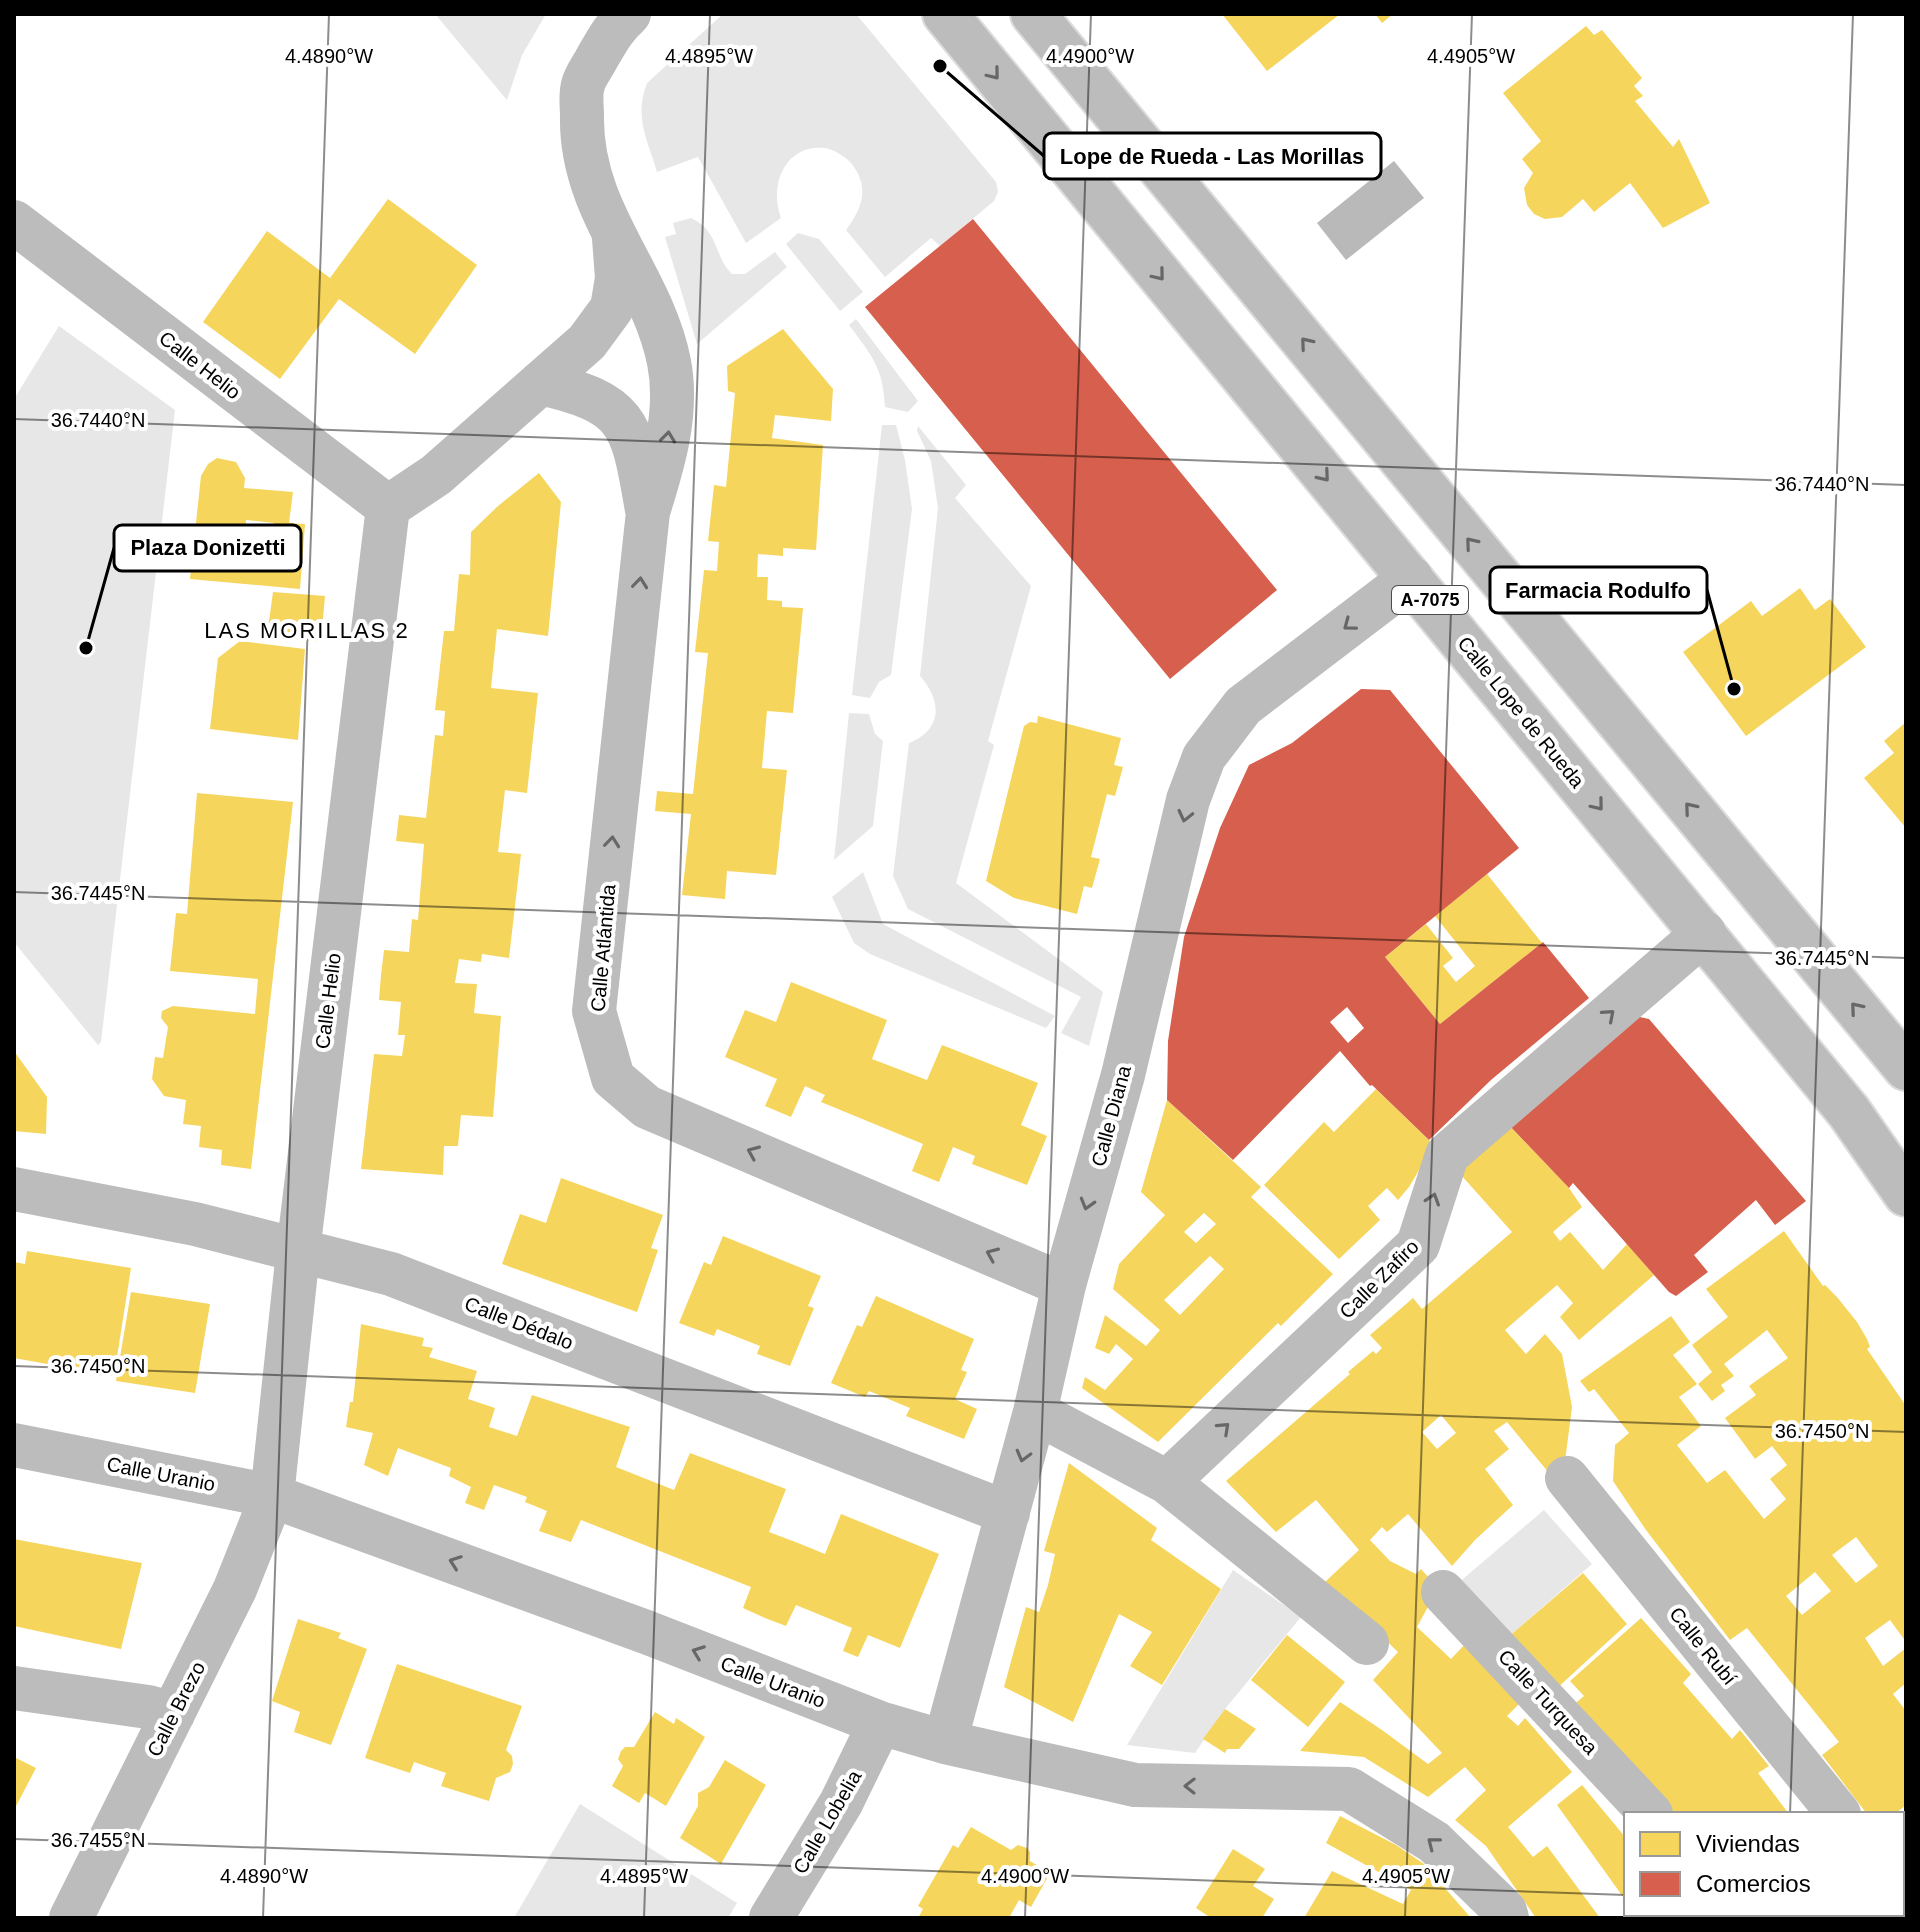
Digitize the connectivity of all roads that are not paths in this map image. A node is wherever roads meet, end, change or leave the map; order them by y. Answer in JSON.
{"nodes":[{"id":1,"x":629,"y":14,"type":"edge"},
{"id":2,"x":945,"y":14,"type":"edge"},
{"id":3,"x":1033,"y":14,"type":"edge"},
{"id":4,"x":14,"y":222,"type":"edge"},
{"id":5,"x":614,"y":238,"type":"junction"},
{"id":6,"x":540,"y":383,"type":"junction"},
{"id":7,"x":388,"y":507,"type":"junction"},
{"id":8,"x":648,"y":512,"type":"junction"},
{"id":9,"x":1411,"y":578,"type":"junction"},
{"id":10,"x":1704,"y":933,"type":"junction"},
{"id":11,"x":1906,"y":1068,"type":"edge"},
{"id":12,"x":14,"y":1189,"type":"edge"},
{"id":13,"x":1906,"y":1194,"type":"edge"},
{"id":14,"x":298,"y":1252,"type":"junction"},
{"id":15,"x":1064,"y":1285,"type":"junction"},
{"id":16,"x":1035,"y":1412,"type":"junction"},
{"id":17,"x":14,"y":1445,"type":"edge"},
{"id":18,"x":1567,"y":1478,"type":"dead end"},
{"id":19,"x":1167,"y":1482,"type":"junction"},
{"id":20,"x":272,"y":1496,"type":"junction"},
{"id":21,"x":1008,"y":1513,"type":"junction"},
{"id":22,"x":1443,"y":1592,"type":"dead end"},
{"id":23,"x":1367,"y":1643,"type":"dead end"},
{"id":24,"x":14,"y":1688,"type":"edge"},
{"id":25,"x":173,"y":1714,"type":"junction"},
{"id":26,"x":880,"y":1723,"type":"junction"},
{"id":27,"x":945,"y":1742,"type":"junction"},
{"id":28,"x":1649,"y":1812,"type":"edge"},
{"id":29,"x":1837,"y":1812,"type":"edge"},
{"id":30,"x":71,"y":1918,"type":"edge"},
{"id":31,"x":771,"y":1918,"type":"edge"},
{"id":32,"x":1507,"y":1918,"type":"edge"}],
"edges":[{"from":1,"to":5,"type":"street","name":"Calle Atlántida"},
{"from":2,"to":9,"type":"street","name":"Calle Lope de Rueda","number":"A-7075","one_way":true},
{"from":11,"to":3,"type":"street","number":"A-7075","one_way":true},
{"from":4,"to":7,"type":"street","name":"Calle Helio"},
{"from":5,"to":6,"type":"street","name":"Calle Atlántida"},
{"from":8,"to":5,"type":"street","name":"Calle Atlántida","one_way":true},
{"from":6,"to":7,"type":"street"},
{"from":6,"to":8,"type":"street","name":"Calle Atlántida"},
{"from":7,"to":14,"type":"street","name":"Calle Helio"},
{"from":15,"to":8,"type":"street","name":"Calle Atlántida","one_way":true},
{"from":9,"to":10,"type":"street","name":"Calle Lope de Rueda","number":"A-7075","one_way":true},
{"from":9,"to":15,"type":"street","name":"Calle Diana","one_way":true},
{"from":10,"to":13,"type":"street","name":"Calle Lope de Rueda","number":"A-7075"},
{"from":19,"to":10,"type":"street","name":"Calle Zafiro","one_way":true},
{"from":12,"to":14,"type":"street","name":"Calle Dédalo"},
{"from":14,"to":20,"type":"street","name":"Calle Helio"},
{"from":14,"to":21,"type":"street","name":"Calle Dédalo"},
{"from":15,"to":16,"type":"street","name":"Calle Diana"},
{"from":16,"to":19,"type":"street"},
{"from":16,"to":21,"type":"street","name":"Calle Diana","one_way":true},
{"from":17,"to":20,"type":"street","name":"Calle Uranio"},
{"from":18,"to":29,"type":"street","name":"Calle Rubí"},
{"from":19,"to":23,"type":"street"},
{"from":20,"to":25,"type":"street","name":"Calle Brezo"},
{"from":26,"to":20,"type":"street","name":"Calle Uranio","one_way":true},
{"from":21,"to":27,"type":"street","name":"Calle Diana"},
{"from":22,"to":28,"type":"street","name":"Calle Turquesa"},
{"from":24,"to":25,"type":"street"},
{"from":25,"to":30,"type":"street","name":"Calle Brezo"},
{"from":26,"to":27,"type":"street","name":"Calle Uranio"},
{"from":26,"to":31,"type":"street","name":"Calle Lobelia"},
{"from":32,"to":27,"type":"street","name":"Calle Uranio","one_way":true}]}
